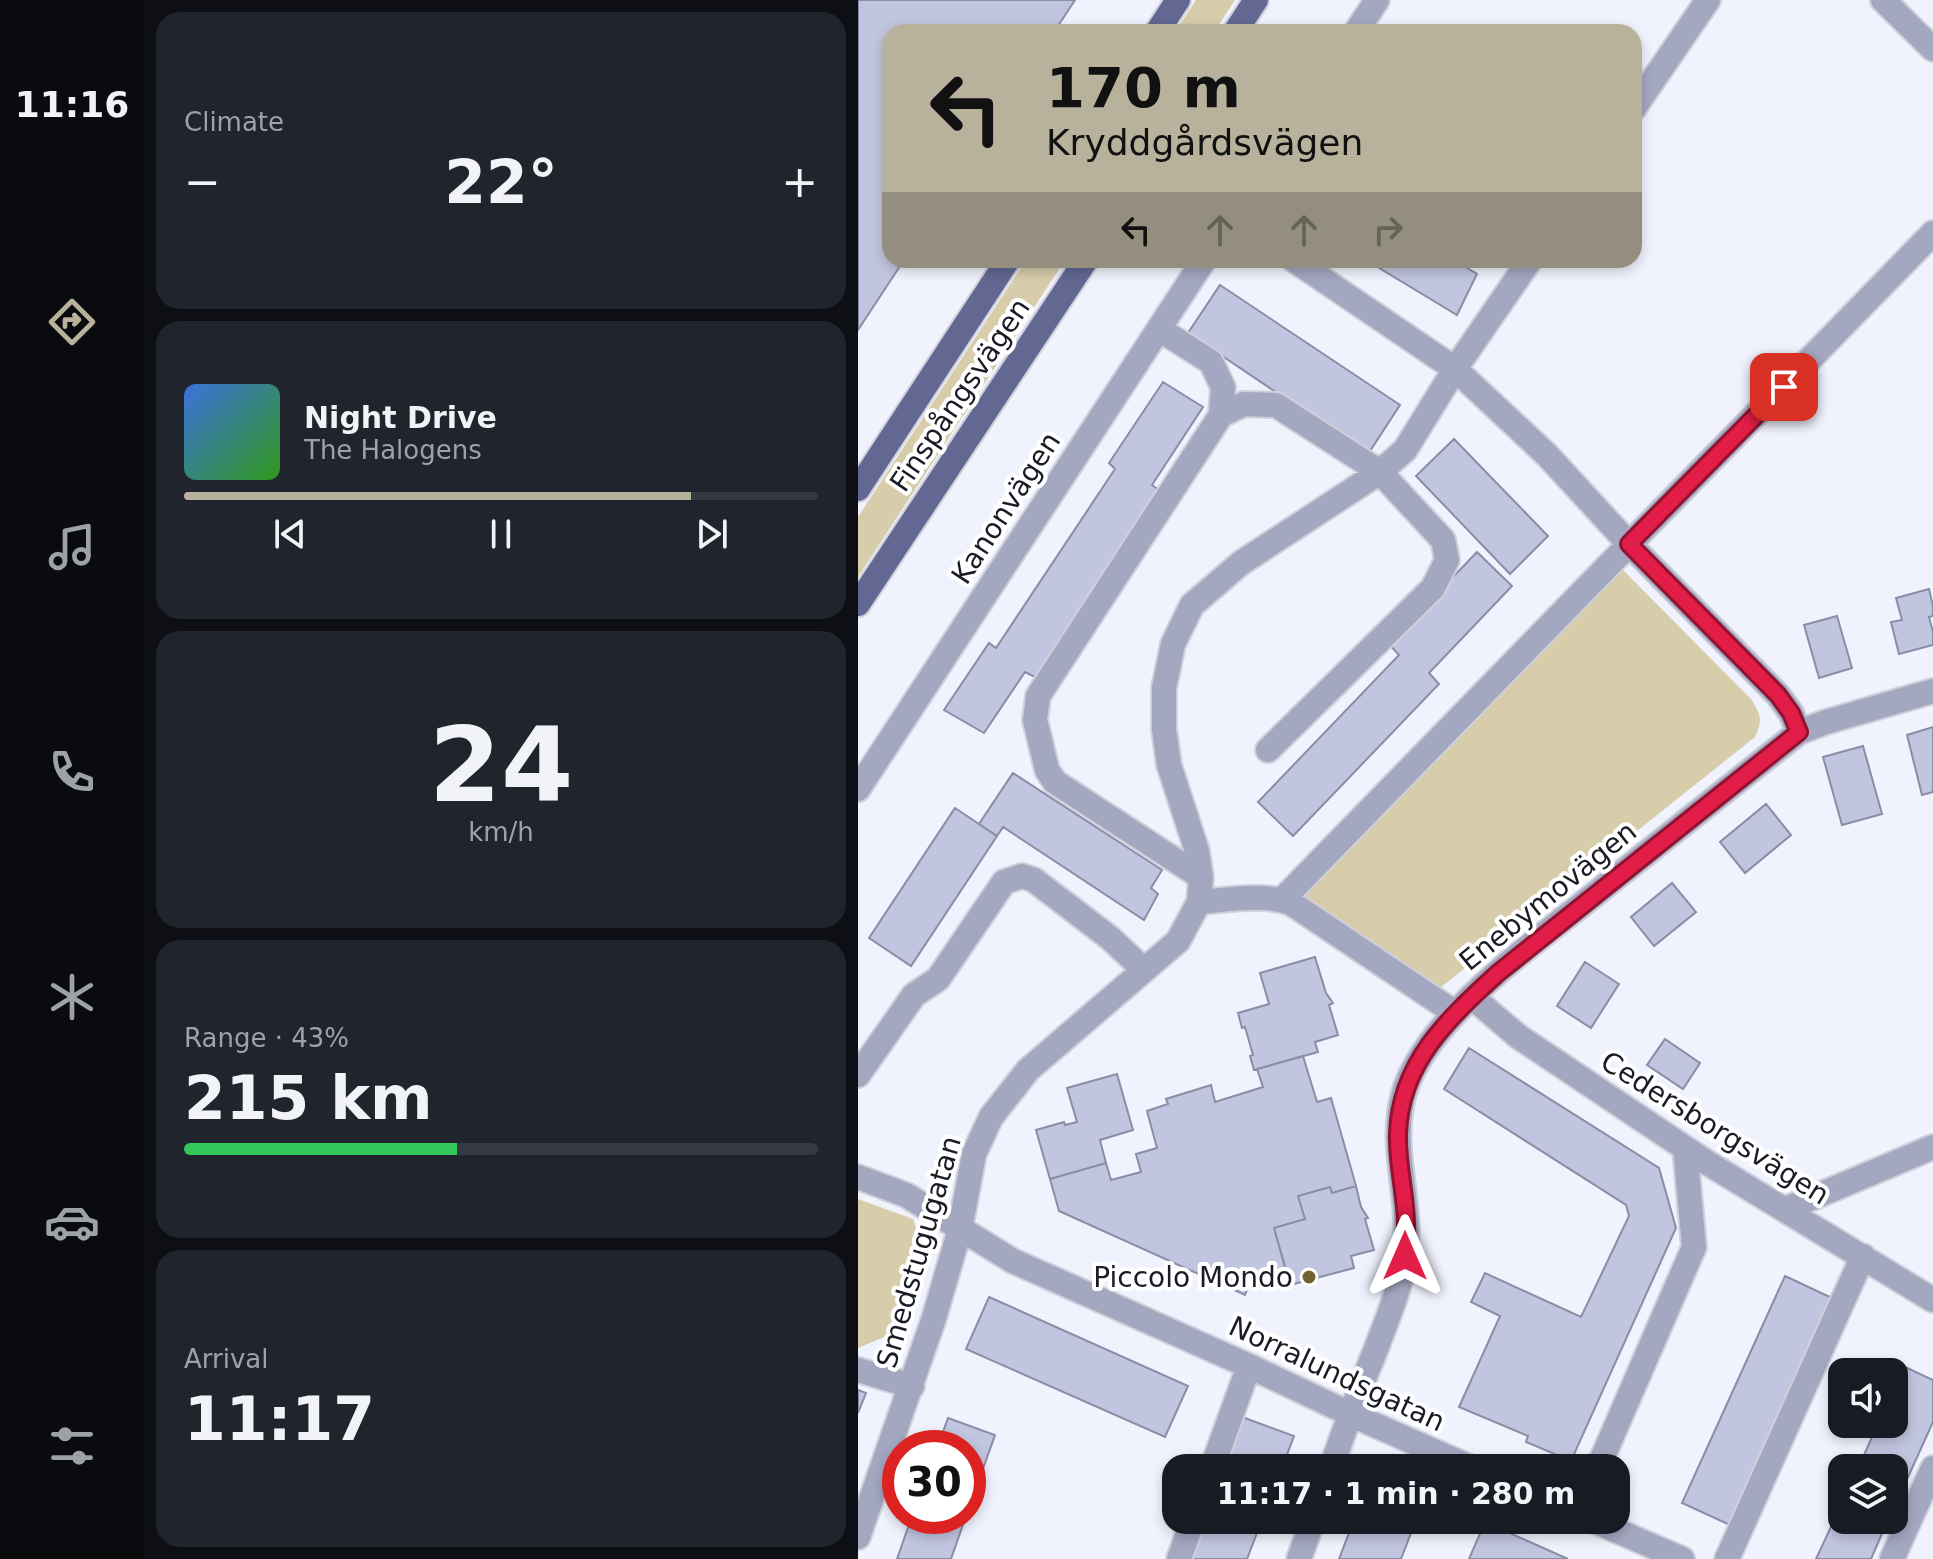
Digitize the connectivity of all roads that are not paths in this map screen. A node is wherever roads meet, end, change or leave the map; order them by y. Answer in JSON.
{"nodes":[{"id":1,"x":1178,"y":0,"type":"edge"},
{"id":2,"x":1256,"y":0,"type":"edge"},
{"id":3,"x":1377,"y":0,"type":"edge"},
{"id":4,"x":1708,"y":0,"type":"edge"},
{"id":5,"x":1883,"y":0,"type":"edge"},
{"id":6,"x":1162,"y":24,"type":"edge"},
{"id":7,"x":1240,"y":24,"type":"edge"},
{"id":8,"x":1361,"y":24,"type":"edge"},
{"id":9,"x":1933,"y":49,"type":"edge"},
{"id":10,"x":1642,"y":96,"type":"edge"},
{"id":11,"x":1933,"y":233,"type":"edge"},
{"id":12,"x":1003,"y":268,"type":"edge"},
{"id":13,"x":1081,"y":268,"type":"edge"},
{"id":14,"x":1199,"y":268,"type":"edge"},
{"id":15,"x":1306,"y":268,"type":"edge"},
{"id":16,"x":1524,"y":268,"type":"edge"},
{"id":17,"x":1159,"y":329,"type":"junction"},
{"id":18,"x":1455,"y":369,"type":"junction"},
{"id":19,"x":1221,"y":415,"type":"junction"},
{"id":20,"x":1380,"y":472,"type":"junction"},
{"id":21,"x":858,"y":489,"type":"edge"},
{"id":22,"x":1629,"y":544,"type":"junction"},
{"id":23,"x":858,"y":604,"type":"edge"},
{"id":24,"x":1933,"y":691,"type":"edge"},
{"id":25,"x":1799,"y":732,"type":"junction"},
{"id":26,"x":1268,"y":750,"type":"dead end"},
{"id":27,"x":858,"y":789,"type":"edge"},
{"id":28,"x":1201,"y":877,"type":"junction"},
{"id":29,"x":1282,"y":900,"type":"junction"},
{"id":30,"x":1199,"y":902,"type":"junction"},
{"id":31,"x":1144,"y":970,"type":"junction"},
{"id":32,"x":1464,"y":1005,"type":"junction"},
{"id":33,"x":858,"y":1075,"type":"edge"},
{"id":34,"x":1933,"y":1147,"type":"edge"},
{"id":35,"x":1685,"y":1148,"type":"junction"},
{"id":36,"x":858,"y":1177,"type":"edge"},
{"id":37,"x":1786,"y":1209,"type":"junction"},
{"id":38,"x":960,"y":1229,"type":"junction"},
{"id":39,"x":1863,"y":1256,"type":"junction"},
{"id":40,"x":1933,"y":1300,"type":"edge"},
{"id":41,"x":1249,"y":1366,"type":"junction"},
{"id":42,"x":858,"y":1370,"type":"edge"},
{"id":43,"x":912,"y":1386,"type":"junction"},
{"id":44,"x":1350,"y":1414,"type":"junction"},
{"id":45,"x":1217,"y":1454,"type":"edge"},
{"id":46,"x":1336,"y":1454,"type":"edge"},
{"id":47,"x":1440,"y":1454,"type":"edge"},
{"id":48,"x":1604,"y":1454,"type":"edge"},
{"id":49,"x":1933,"y":1468,"type":"edge"},
{"id":50,"x":1188,"y":1534,"type":"edge"},
{"id":51,"x":1308,"y":1534,"type":"edge"},
{"id":52,"x":1624,"y":1534,"type":"edge"},
{"id":53,"x":858,"y":1537,"type":"edge"},
{"id":54,"x":1179,"y":1559,"type":"edge"},
{"id":55,"x":1299,"y":1559,"type":"edge"},
{"id":56,"x":1682,"y":1559,"type":"edge"},
{"id":57,"x":1727,"y":1559,"type":"edge"},
{"id":58,"x":1892,"y":1559,"type":"edge"}],
"edges":[{"from":1,"to":6,"type":"main road"},
{"from":2,"to":7,"type":"main road"},
{"from":3,"to":8,"type":"street"},
{"from":4,"to":10,"type":"street"},
{"from":5,"to":9,"type":"street"},
{"from":11,"to":22,"type":"street"},
{"from":12,"to":21,"type":"main road","name":"Finspångsvägen"},
{"from":13,"to":23,"type":"main road","name":"Finspångsvägen"},
{"from":14,"to":17,"type":"street","name":"Kanonvägen"},
{"from":15,"to":18,"type":"street"},
{"from":16,"to":18,"type":"street","name":"Smedstugugatan"},
{"from":17,"to":19,"type":"street"},
{"from":17,"to":27,"type":"street","name":"Kanonvägen"},
{"from":18,"to":20,"type":"street","name":"Smedstugugatan"},
{"from":18,"to":22,"type":"street"},
{"from":19,"to":20,"type":"street"},
{"from":19,"to":28,"type":"street"},
{"from":20,"to":26,"type":"street"},
{"from":20,"to":28,"type":"street","name":"Smedstugugatan"},
{"from":22,"to":25,"type":"street"},
{"from":22,"to":29,"type":"street"},
{"from":24,"to":25,"type":"street","name":"Enebymovägen"},
{"from":25,"to":32,"type":"street","name":"Enebymovägen"},
{"from":28,"to":30,"type":"street","name":"Smedstugugatan"},
{"from":29,"to":30,"type":"street"},
{"from":29,"to":32,"type":"street","name":"Cedersborgsvägen"},
{"from":30,"to":31,"type":"street","name":"Smedstugugatan"},
{"from":31,"to":33,"type":"street"},
{"from":31,"to":38,"type":"street","name":"Smedstugugatan"},
{"from":32,"to":35,"type":"street","name":"Cedersborgsvägen"},
{"from":32,"to":44,"type":"street","name":"Enebymovägen"},
{"from":34,"to":37,"type":"street"},
{"from":35,"to":37,"type":"street","name":"Cedersborgsvägen"},
{"from":35,"to":48,"type":"street"},
{"from":36,"to":38,"type":"street","name":"Norralundsgatan"},
{"from":37,"to":39,"type":"street","name":"Cedersborgsvägen"},
{"from":38,"to":41,"type":"street","name":"Norralundsgatan"},
{"from":38,"to":43,"type":"street","name":"Smedstugugatan"},
{"from":39,"to":40,"type":"street","name":"Cedersborgsvägen"},
{"from":39,"to":57,"type":"street"},
{"from":41,"to":44,"type":"street","name":"Norralundsgatan"},
{"from":41,"to":45,"type":"street"},
{"from":42,"to":43,"type":"street"},
{"from":43,"to":53,"type":"street","name":"Smedstugugatan"},
{"from":44,"to":46,"type":"street","name":"Enebymovägen"},
{"from":44,"to":47,"type":"street","name":"Norralundsgatan"},
{"from":49,"to":58,"type":"street"},
{"from":50,"to":54,"type":"street"},
{"from":51,"to":55,"type":"street"},
{"from":52,"to":56,"type":"street"}]}
